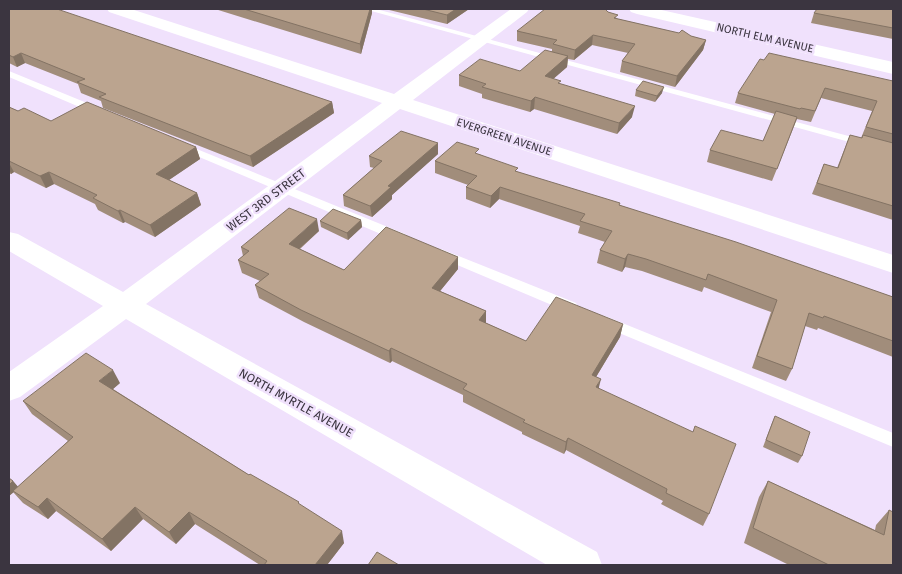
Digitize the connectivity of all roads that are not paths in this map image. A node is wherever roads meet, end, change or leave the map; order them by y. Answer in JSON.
{"nodes":[{"id":1,"x":116,"y":9,"type":"edge"},
{"id":2,"x":368,"y":9,"type":"edge"},
{"id":3,"x":521,"y":9,"type":"edge"},
{"id":4,"x":637,"y":9,"type":"edge"},
{"id":5,"x":480,"y":39,"type":"junction"},
{"id":6,"x":893,"y":68,"type":"edge"},
{"id":7,"x":9,"y":74,"type":"edge"},
{"id":8,"x":397,"y":102,"type":"junction"},
{"id":9,"x":108,"y":115,"type":"edge"},
{"id":10,"x":171,"y":142,"type":"edge"},
{"id":11,"x":893,"y":151,"type":"edge"},
{"id":12,"x":282,"y":188,"type":"junction"},
{"id":13,"x":9,"y":240,"type":"edge"},
{"id":14,"x":410,"y":240,"type":"edge"},
{"id":15,"x":428,"y":248,"type":"edge"},
{"id":16,"x":893,"y":264,"type":"edge"},
{"id":17,"x":124,"y":306,"type":"junction"},
{"id":18,"x":9,"y":388,"type":"edge"},
{"id":19,"x":893,"y":440,"type":"edge"},
{"id":20,"x":584,"y":565,"type":"edge"}],
"edges":[{"from":1,"to":8,"type":"street","name":"EVERGREEN AVENUE"},
{"from":2,"to":5,"type":"lane"},
{"from":3,"to":5,"type":"street","name":"WEST 3RD STREET"},
{"from":4,"to":6,"type":"street","name":"NORTH ELM AVENUE"},
{"from":5,"to":8,"type":"street","name":"WEST 3RD STREET"},
{"from":5,"to":11,"type":"lane"},
{"from":7,"to":9,"type":"lane"},
{"from":8,"to":12,"type":"street","name":"WEST 3RD STREET"},
{"from":8,"to":16,"type":"street","name":"EVERGREEN AVENUE"},
{"from":10,"to":12,"type":"lane"},
{"from":12,"to":14,"type":"lane"},
{"from":12,"to":17,"type":"street","name":"WEST 3RD STREET"},
{"from":13,"to":17,"type":"street","name":"NORTH MYRTLE AVENUE"},
{"from":15,"to":19,"type":"lane"},
{"from":17,"to":18,"type":"street","name":"WEST 3RD STREET"},
{"from":17,"to":20,"type":"street","name":"NORTH MYRTLE AVENUE"}]}
